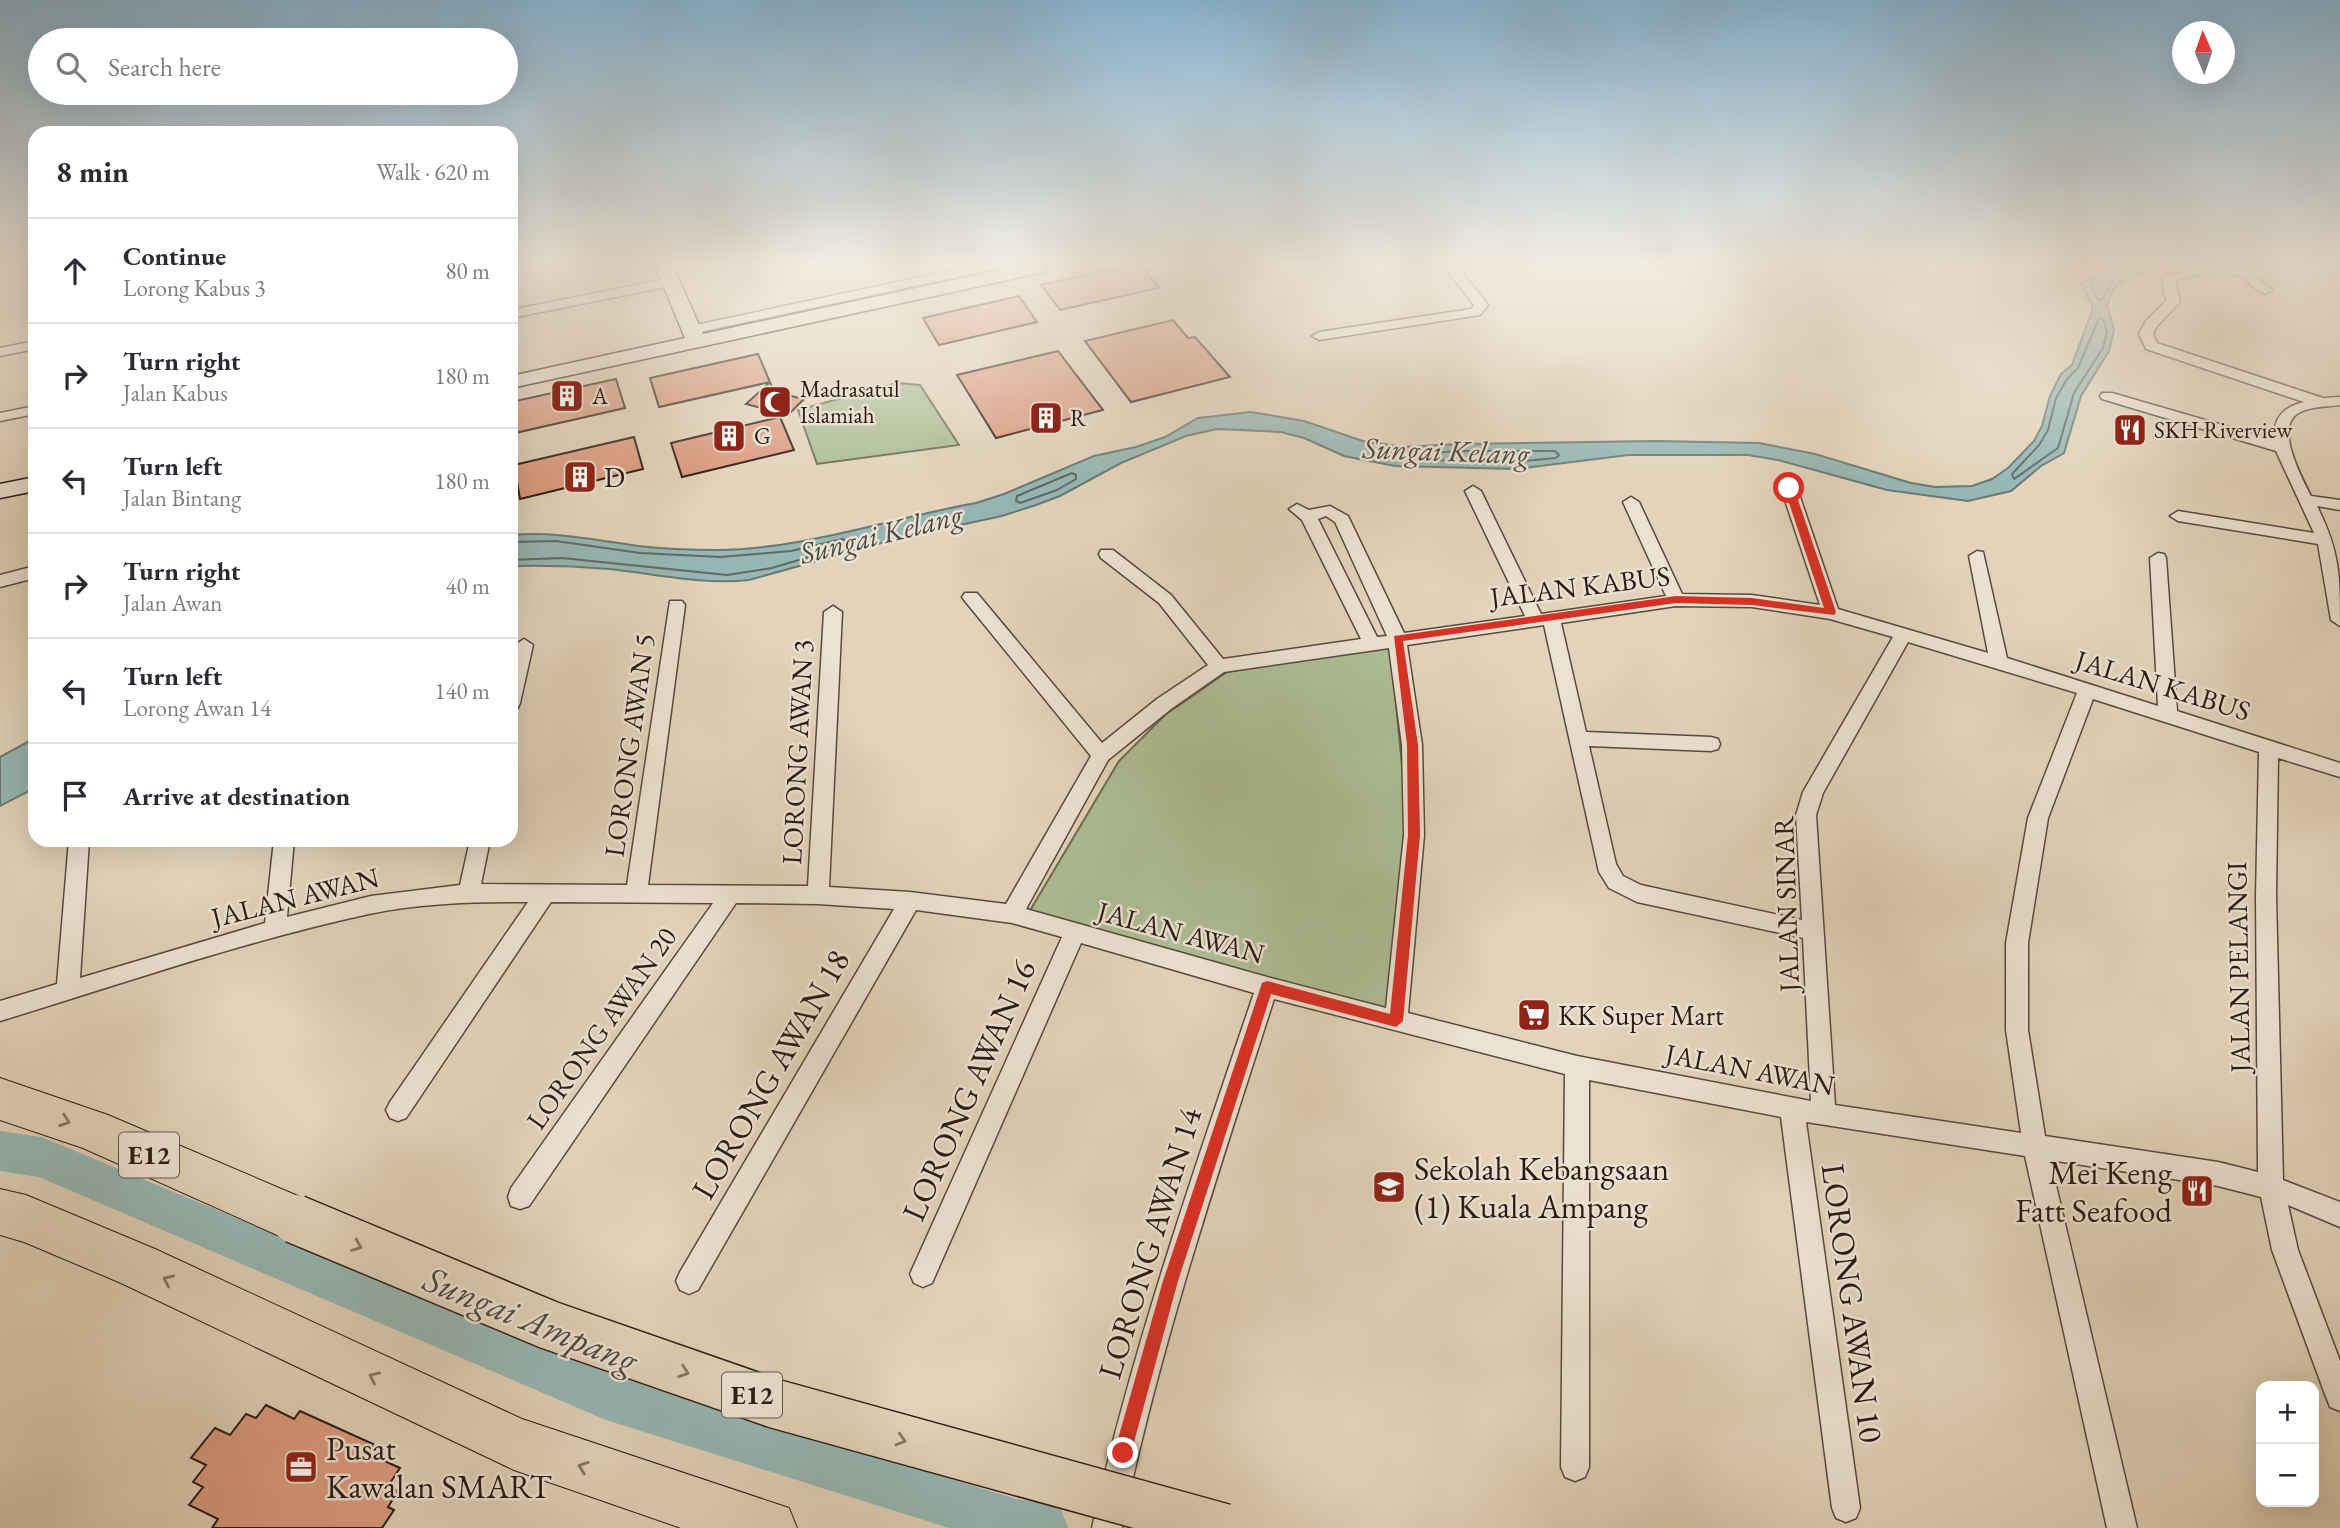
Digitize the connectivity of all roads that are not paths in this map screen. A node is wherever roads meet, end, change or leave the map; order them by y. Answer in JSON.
{"nodes":[{"id":1,"x":685,"y":337,"type":"edge"},
{"id":2,"x":2147,"y":337,"type":"edge"},
{"id":3,"x":28,"y":346,"type":"edge"},
{"id":4,"x":0,"y":352,"type":"edge"},
{"id":5,"x":518,"y":380,"type":"edge"},
{"id":6,"x":2107,"y":396,"type":"dead end"},
{"id":7,"x":2340,"y":401,"type":"edge"},
{"id":8,"x":2323,"y":403,"type":"junction"},
{"id":9,"x":28,"y":411,"type":"edge"},
{"id":10,"x":0,"y":417,"type":"edge"},
{"id":11,"x":2284,"y":448,"type":"junction"},
{"id":12,"x":28,"y":485,"type":"edge"},
{"id":13,"x":1789,"y":488,"type":"dead end"},
{"id":14,"x":0,"y":491,"type":"edge"},
{"id":15,"x":1473,"y":491,"type":"dead end"},
{"id":16,"x":2306,"y":500,"type":"junction"},
{"id":17,"x":1631,"y":502,"type":"dead end"},
{"id":18,"x":2340,"y":505,"type":"edge"},
{"id":19,"x":2178,"y":516,"type":"dead end"},
{"id":20,"x":2325,"y":540,"type":"junction"},
{"id":21,"x":1107,"y":554,"type":"dead end"},
{"id":22,"x":1977,"y":556,"type":"dead end"},
{"id":23,"x":2158,"y":558,"type":"dead end"},
{"id":24,"x":28,"y":574,"type":"edge"},
{"id":25,"x":0,"y":581,"type":"edge"},
{"id":26,"x":971,"y":597,"type":"dead end"},
{"id":27,"x":1676,"y":600,"type":"junction"},
{"id":28,"x":676,"y":605,"type":"dead end"},
{"id":29,"x":833,"y":612,"type":"dead end"},
{"id":30,"x":1830,"y":612,"type":"junction"},
{"id":31,"x":1543,"y":618,"type":"junction"},
{"id":32,"x":2340,"y":620,"type":"edge"},
{"id":33,"x":1904,"y":633,"type":"junction"},
{"id":34,"x":1397,"y":638,"type":"junction"},
{"id":35,"x":1371,"y":642,"type":"junction"},
{"id":36,"x":524,"y":645,"type":"dead end"},
{"id":37,"x":1999,"y":662,"type":"junction"},
{"id":38,"x":1219,"y":666,"type":"junction"},
{"id":39,"x":518,"y":672,"type":"edge"},
{"id":40,"x":2087,"y":691,"type":"junction"},
{"id":41,"x":2168,"y":716,"type":"junction"},
{"id":42,"x":1579,"y":739,"type":"junction"},
{"id":43,"x":1710,"y":744,"type":"dead end"},
{"id":44,"x":2269,"y":747,"type":"junction"},
{"id":45,"x":1101,"y":755,"type":"junction"},
{"id":46,"x":2340,"y":770,"type":"edge"},
{"id":47,"x":78,"y":847,"type":"edge"},
{"id":48,"x":283,"y":847,"type":"edge"},
{"id":49,"x":479,"y":847,"type":"edge"},
{"id":50,"x":637,"y":892,"type":"junction"},
{"id":51,"x":469,"y":893,"type":"junction"},
{"id":52,"x":546,"y":893,"type":"junction"},
{"id":53,"x":731,"y":894,"type":"junction"},
{"id":54,"x":818,"y":895,"type":"junction"},
{"id":55,"x":910,"y":901,"type":"junction"},
{"id":56,"x":1012,"y":914,"type":"junction"},
{"id":57,"x":275,"y":929,"type":"junction"},
{"id":58,"x":1813,"y":931,"type":"junction"},
{"id":59,"x":1074,"y":934,"type":"junction"},
{"id":60,"x":1267,"y":987,"type":"junction"},
{"id":61,"x":68,"y":991,"type":"junction"},
{"id":62,"x":0,"y":1011,"type":"edge"},
{"id":63,"x":1396,"y":1021,"type":"junction"},
{"id":64,"x":1577,"y":1067,"type":"junction"},
{"id":65,"x":0,"y":1099,"type":"edge"},
{"id":66,"x":1792,"y":1108,"type":"junction"},
{"id":67,"x":398,"y":1110,"type":"dead end"},
{"id":68,"x":1825,"y":1114,"type":"junction"},
{"id":69,"x":2035,"y":1147,"type":"junction"},
{"id":70,"x":2271,"y":1187,"type":"junction"},
{"id":71,"x":520,"y":1197,"type":"dead end"},
{"id":72,"x":0,"y":1212,"type":"edge"},
{"id":73,"x":2340,"y":1215,"type":"edge"},
{"id":74,"x":923,"y":1274,"type":"dead end"},
{"id":75,"x":689,"y":1281,"type":"dead end"},
{"id":76,"x":2340,"y":1397,"type":"edge"},
{"id":77,"x":1574,"y":1467,"type":"dead end"},
{"id":78,"x":647,"y":1489,"type":"junction"},
{"id":79,"x":1846,"y":1508,"type":"dead end"},
{"id":80,"x":1108,"y":1525,"type":"edge"},
{"id":81,"x":719,"y":1528,"type":"edge"},
{"id":82,"x":769,"y":1528,"type":"edge"},
{"id":83,"x":1224,"y":1528,"type":"edge"},
{"id":84,"x":2122,"y":1528,"type":"edge"}],
"edges":[{"from":1,"to":5,"type":"main road"},
{"from":2,"to":8,"type":"street"},
{"from":3,"to":4,"type":"street"},
{"from":6,"to":11,"type":"street"},
{"from":7,"to":8,"type":"street"},
{"from":8,"to":11,"type":"street"},
{"from":9,"to":10,"type":"street"},
{"from":11,"to":16,"type":"street"},
{"from":12,"to":14,"type":"main road"},
{"from":13,"to":30,"type":"street"},
{"from":15,"to":31,"type":"street"},
{"from":16,"to":18,"type":"street"},
{"from":16,"to":20,"type":"street"},
{"from":17,"to":27,"type":"street"},
{"from":19,"to":20,"type":"street"},
{"from":20,"to":32,"type":"street"},
{"from":21,"to":38,"type":"street"},
{"from":22,"to":37,"type":"street"},
{"from":23,"to":41,"type":"street"},
{"from":24,"to":25,"type":"street"},
{"from":26,"to":45,"type":"street"},
{"from":27,"to":30,"type":"street","name":"JALAN KABUS"},
{"from":27,"to":31,"type":"street","name":"JALAN KABUS"},
{"from":28,"to":50,"type":"street","name":"LORONG AWAN 5"},
{"from":29,"to":54,"type":"street","name":"LORONG AWAN 3"},
{"from":30,"to":33,"type":"street","name":"JALAN KABUS"},
{"from":31,"to":34,"type":"street","name":"JALAN KABUS"},
{"from":31,"to":42,"type":"street"},
{"from":33,"to":37,"type":"street","name":"JALAN KABUS"},
{"from":33,"to":58,"type":"street","name":"JALAN SINAR"},
{"from":34,"to":35,"type":"street","name":"JALAN KABUS"},
{"from":34,"to":35,"type":"street"},
{"from":34,"to":63,"type":"street"},
{"from":35,"to":38,"type":"street","name":"JALAN KABUS"},
{"from":36,"to":39,"type":"street"},
{"from":37,"to":40,"type":"street","name":"JALAN KABUS"},
{"from":38,"to":45,"type":"street","name":"JALAN KABUS"},
{"from":40,"to":41,"type":"street","name":"JALAN KABUS"},
{"from":40,"to":69,"type":"street"},
{"from":41,"to":44,"type":"street","name":"JALAN KABUS"},
{"from":42,"to":43,"type":"street"},
{"from":42,"to":58,"type":"street"},
{"from":44,"to":46,"type":"street","name":"JALAN KABUS"},
{"from":44,"to":70,"type":"street","name":"JALAN PELANGI"},
{"from":45,"to":56,"type":"street","name":"JALAN KABUS"},
{"from":47,"to":61,"type":"street"},
{"from":48,"to":57,"type":"street"},
{"from":49,"to":51,"type":"street"},
{"from":50,"to":52,"type":"street","name":"JALAN AWAN"},
{"from":50,"to":53,"type":"street","name":"JALAN AWAN"},
{"from":51,"to":52,"type":"street","name":"JALAN AWAN"},
{"from":51,"to":57,"type":"street","name":"JALAN AWAN"},
{"from":52,"to":67,"type":"street"},
{"from":53,"to":54,"type":"street","name":"JALAN AWAN"},
{"from":53,"to":71,"type":"street","name":"LORONG AWAN 20"},
{"from":54,"to":55,"type":"street","name":"JALAN AWAN"},
{"from":55,"to":56,"type":"street","name":"JALAN AWAN"},
{"from":55,"to":75,"type":"street","name":"LORONG AWAN 18"},
{"from":56,"to":59,"type":"street","name":"JALAN AWAN"},
{"from":57,"to":61,"type":"street","name":"JALAN AWAN"},
{"from":58,"to":68,"type":"street","name":"JALAN SINAR"},
{"from":59,"to":60,"type":"street","name":"JALAN AWAN"},
{"from":59,"to":74,"type":"street","name":"LORONG AWAN 16"},
{"from":60,"to":63,"type":"street","name":"JALAN AWAN"},
{"from":60,"to":80,"type":"street","name":"LORONG AWAN 14"},
{"from":61,"to":62,"type":"street","name":"JALAN AWAN"},
{"from":63,"to":64,"type":"street","name":"JALAN AWAN"},
{"from":64,"to":66,"type":"street","name":"JALAN AWAN"},
{"from":64,"to":77,"type":"street"},
{"from":65,"to":83,"type":"highway","number":"E12","one_way":true,"bridge":true},
{"from":66,"to":68,"type":"street","name":"JALAN AWAN"},
{"from":66,"to":79,"type":"street","name":"LORONG AWAN 10"},
{"from":68,"to":69,"type":"street","name":"JALAN AWAN"},
{"from":69,"to":70,"type":"street","name":"JALAN AWAN"},
{"from":69,"to":84,"type":"street"},
{"from":70,"to":73,"type":"street","name":"JALAN AWAN"},
{"from":70,"to":76,"type":"street","name":"JALAN PELANGI"},
{"from":78,"to":72,"type":"highway","one_way":true},
{"from":78,"to":81,"type":"highway"},
{"from":78,"to":82,"type":"highway"}]}
